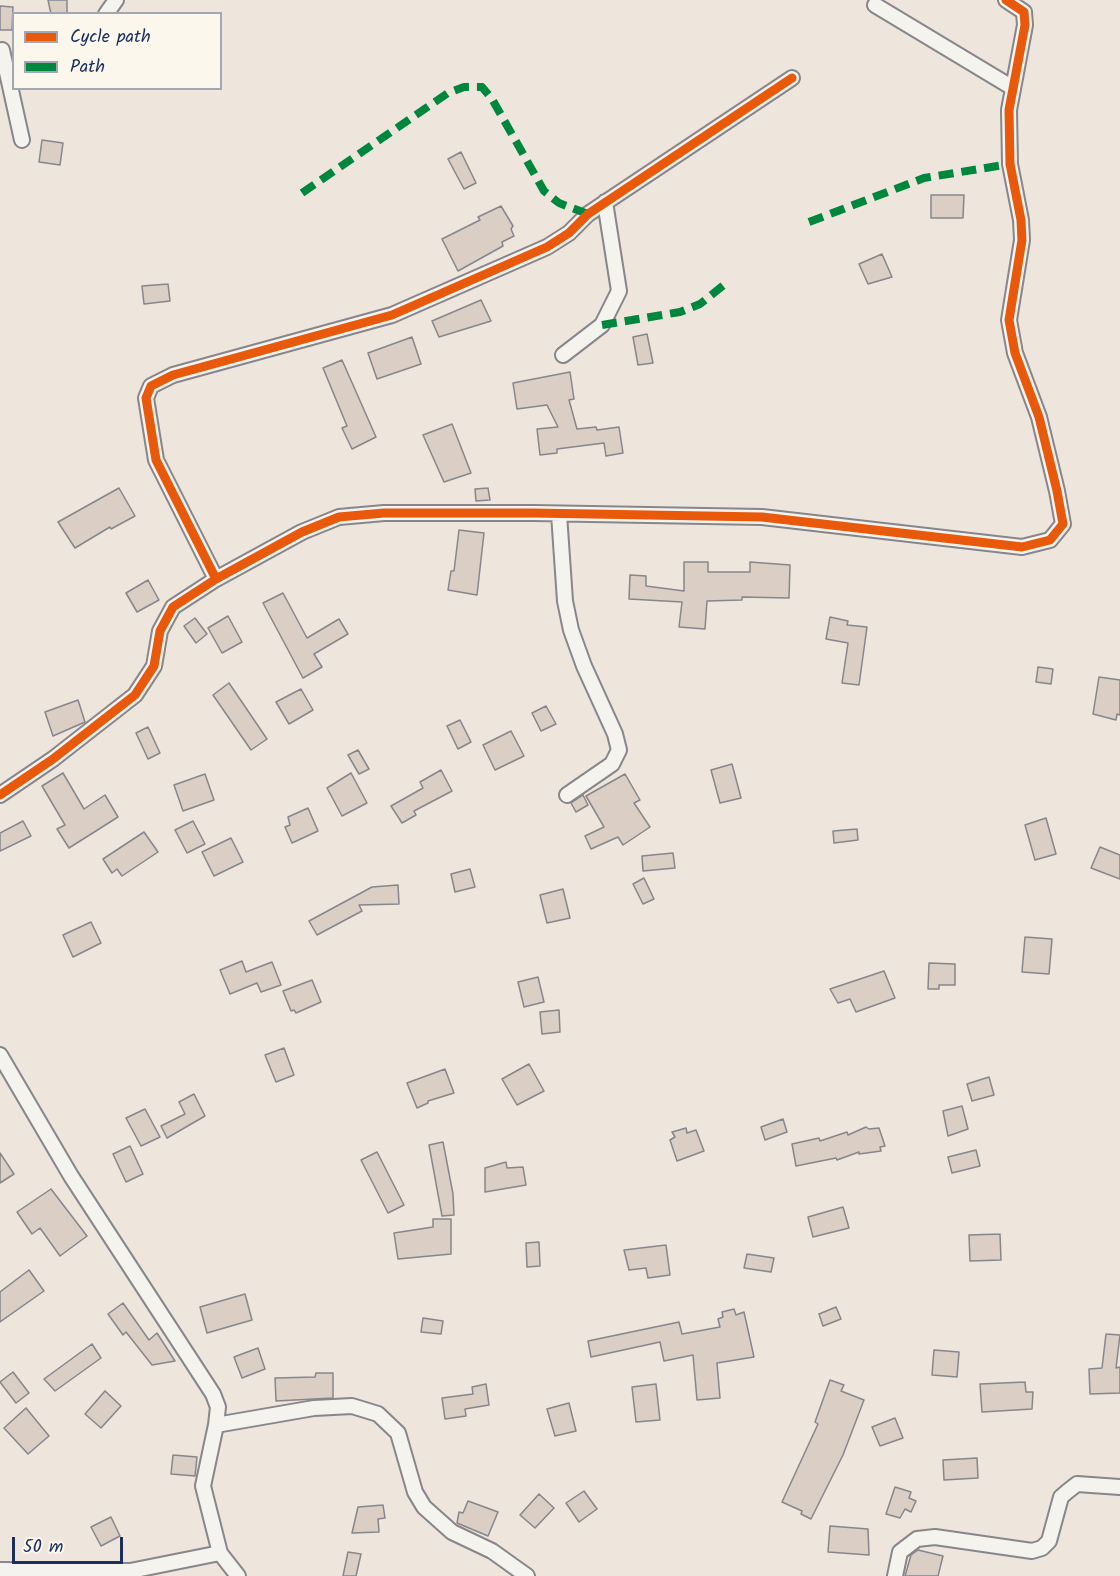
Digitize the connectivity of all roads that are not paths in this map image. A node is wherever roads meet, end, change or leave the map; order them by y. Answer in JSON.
{"nodes":[{"id":1,"x":1006,"y":0,"type":"edge"},
{"id":2,"x":874,"y":5,"type":"dead end"},
{"id":3,"x":5,"y":50,"type":"edge"},
{"id":4,"x":792,"y":78,"type":"dead end"},
{"id":5,"x":12,"y":87,"type":"edge"},
{"id":6,"x":1013,"y":88,"type":"junction"},
{"id":7,"x":13,"y":90,"type":"edge"},
{"id":8,"x":22,"y":140,"type":"dead end"},
{"id":9,"x":605,"y":202,"type":"junction"},
{"id":10,"x":563,"y":355,"type":"dead end"},
{"id":11,"x":559,"y":514,"type":"junction"},
{"id":12,"x":216,"y":579,"type":"junction"},
{"id":13,"x":0,"y":795,"type":"edge"},
{"id":14,"x":567,"y":795,"type":"dead end"},
{"id":15,"x":0,"y":1055,"type":"edge"},
{"id":16,"x":216,"y":1425,"type":"junction"},
{"id":17,"x":1120,"y":1487,"type":"edge"},
{"id":18,"x":220,"y":1553,"type":"junction"},
{"id":19,"x":0,"y":1570,"type":"edge"},
{"id":20,"x":238,"y":1576,"type":"edge"},
{"id":21,"x":527,"y":1576,"type":"edge"},
{"id":22,"x":895,"y":1576,"type":"edge"}],
"edges":[{"from":1,"to":6,"type":"street"},
{"from":2,"to":6,"type":"street"},
{"from":3,"to":5,"type":"street"},
{"from":4,"to":9,"type":"street"},
{"from":6,"to":11,"type":"street"},
{"from":7,"to":8,"type":"street"},
{"from":9,"to":10,"type":"street"},
{"from":9,"to":12,"type":"street"},
{"from":11,"to":12,"type":"street"},
{"from":11,"to":14,"type":"street"},
{"from":12,"to":13,"type":"street"},
{"from":15,"to":16,"type":"street"},
{"from":16,"to":18,"type":"street"},
{"from":16,"to":21,"type":"street"},
{"from":17,"to":22,"type":"street"},
{"from":18,"to":19,"type":"street"},
{"from":18,"to":20,"type":"street"}]}
